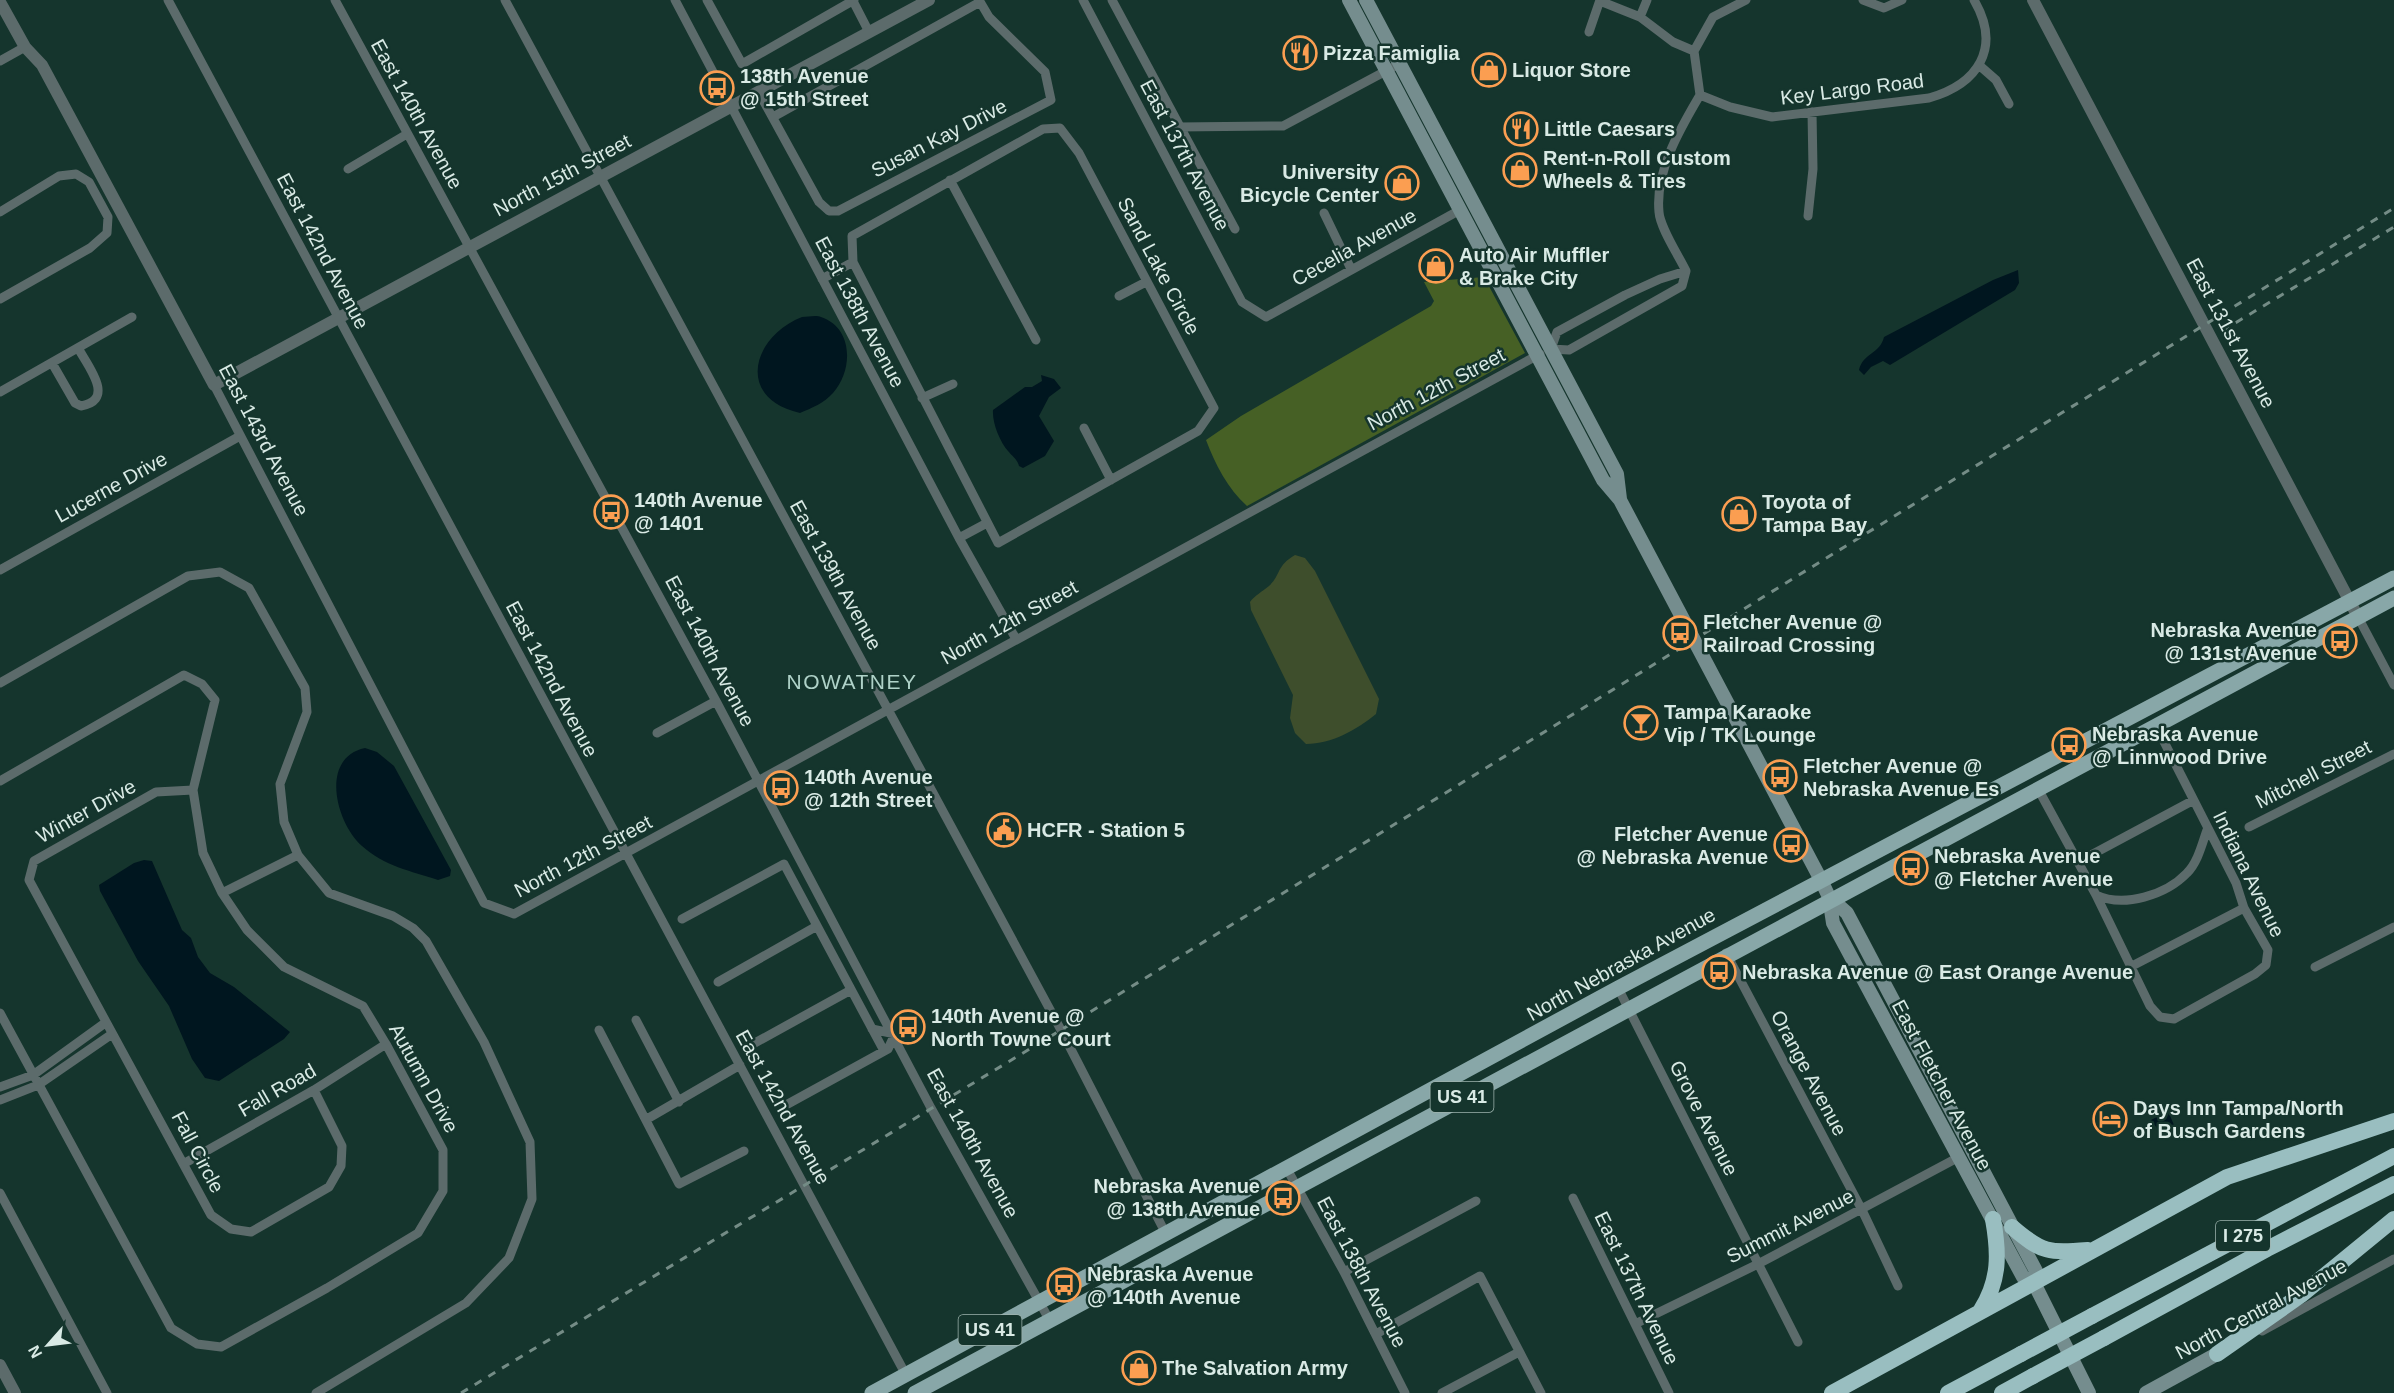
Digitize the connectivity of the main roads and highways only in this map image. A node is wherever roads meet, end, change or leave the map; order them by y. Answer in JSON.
{"nodes":[{"id":1,"x":1349,"y":0,"type":"edge"},
{"id":2,"x":1366,"y":0,"type":"edge"},
{"id":3,"x":1460,"y":210,"type":"junction"},
{"id":4,"x":1521,"y":290,"type":"junction"},
{"id":5,"x":1620,"y":501,"type":"junction"},
{"id":6,"x":2394,"y":578,"type":"edge"},
{"id":7,"x":2394,"y":598,"type":"edge"},
{"id":8,"x":1821,"y":880,"type":"junction"},
{"id":9,"x":1830,"y":897,"type":"junction"},
{"id":10,"x":1571,"y":1016,"type":"junction"},
{"id":11,"x":1456,"y":1076,"type":"junction"},
{"id":12,"x":1493,"y":1080,"type":"junction"},
{"id":13,"x":2394,"y":1121,"type":"edge"},
{"id":14,"x":1358,"y":1154,"type":"junction"},
{"id":15,"x":2394,"y":1156,"type":"edge"},
{"id":16,"x":2394,"y":1184,"type":"edge"},
{"id":17,"x":1993,"y":1219,"type":"junction"},
{"id":18,"x":2394,"y":1220,"type":"edge"},
{"id":19,"x":2012,"y":1227,"type":"junction"},
{"id":20,"x":2092,"y":1250,"type":"junction"},
{"id":21,"x":2034,"y":1283,"type":"junction"},
{"id":22,"x":1057,"y":1293,"type":"junction"},
{"id":23,"x":1980,"y":1311,"type":"junction"},
{"id":24,"x":1067,"y":1312,"type":"junction"},
{"id":25,"x":2217,"y":1354,"type":"joint"},
{"id":26,"x":906,"y":1375,"type":"junction"},
{"id":27,"x":931,"y":1385,"type":"junction"},
{"id":28,"x":2153,"y":1391,"type":"edge"},
{"id":29,"x":872,"y":1393,"type":"edge"},
{"id":30,"x":915,"y":1393,"type":"edge"},
{"id":31,"x":1832,"y":1393,"type":"edge"},
{"id":32,"x":1948,"y":1393,"type":"edge"},
{"id":33,"x":2002,"y":1393,"type":"edge"},
{"id":34,"x":2090,"y":1393,"type":"edge"}],
"edges":[{"from":1,"to":3,"type":"main road","name":"East Fletcher Avenue"},
{"from":2,"to":4,"type":"main road","name":"East Fletcher Avenue"},
{"from":3,"to":4,"type":"main road"},
{"from":3,"to":5,"type":"main road","name":"East Fletcher Avenue"},
{"from":4,"to":5,"type":"main road","name":"East Fletcher Avenue"},
{"from":5,"to":8,"type":"main road","name":"East Fletcher Avenue"},
{"from":6,"to":8,"type":"main road","name":"North Nebraska Avenue","number":"US 41"},
{"from":7,"to":9,"type":"main road","name":"North Nebraska Avenue","number":"US 41"},
{"from":8,"to":9,"type":"main road","name":"East Fletcher Avenue"},
{"from":8,"to":10,"type":"main road","name":"North Nebraska Avenue","number":"US 41"},
{"from":9,"to":12,"type":"main road","name":"North Nebraska Avenue","number":"US 41"},
{"from":9,"to":17,"type":"main road","name":"East Fletcher Avenue"},
{"from":9,"to":19,"type":"main road","name":"East Fletcher Avenue"},
{"from":10,"to":11,"type":"main road","name":"North Nebraska Avenue","number":"US 41"},
{"from":10,"to":12,"type":"main road"},
{"from":11,"to":14,"type":"main road"},
{"from":11,"to":22,"type":"main road","name":"North Nebraska Avenue","number":"US 41"},
{"from":12,"to":14,"type":"main road","name":"North Nebraska Avenue","number":"US 41"},
{"from":13,"to":20,"type":"highway"},
{"from":14,"to":24,"type":"main road","name":"North Nebraska Avenue","number":"US 41"},
{"from":15,"to":32,"type":"highway","number":"I 275","bridge":true},
{"from":16,"to":33,"type":"highway","number":"I 275","bridge":true},
{"from":17,"to":21,"type":"main road","name":"East Fletcher Avenue"},
{"from":17,"to":23,"type":"highway"},
{"from":18,"to":25,"type":"highway"},
{"from":19,"to":20,"type":"highway"},
{"from":19,"to":21,"type":"main road","name":"East Fletcher Avenue"},
{"from":20,"to":21,"type":"highway"},
{"from":21,"to":23,"type":"highway"},
{"from":21,"to":34,"type":"main road","name":"East Fletcher Avenue"},
{"from":22,"to":24,"type":"main road"},
{"from":22,"to":26,"type":"main road","name":"North Nebraska Avenue","number":"US 41"},
{"from":23,"to":31,"type":"highway"},
{"from":24,"to":27,"type":"main road","name":"North Nebraska Avenue","number":"US 41"},
{"from":25,"to":28,"type":"main road","name":"North Central Avenue"},
{"from":26,"to":27,"type":"main road"},
{"from":26,"to":29,"type":"main road","name":"North Nebraska Avenue","number":"US 41"},
{"from":27,"to":30,"type":"main road","name":"North Nebraska Avenue","number":"US 41"}]}
